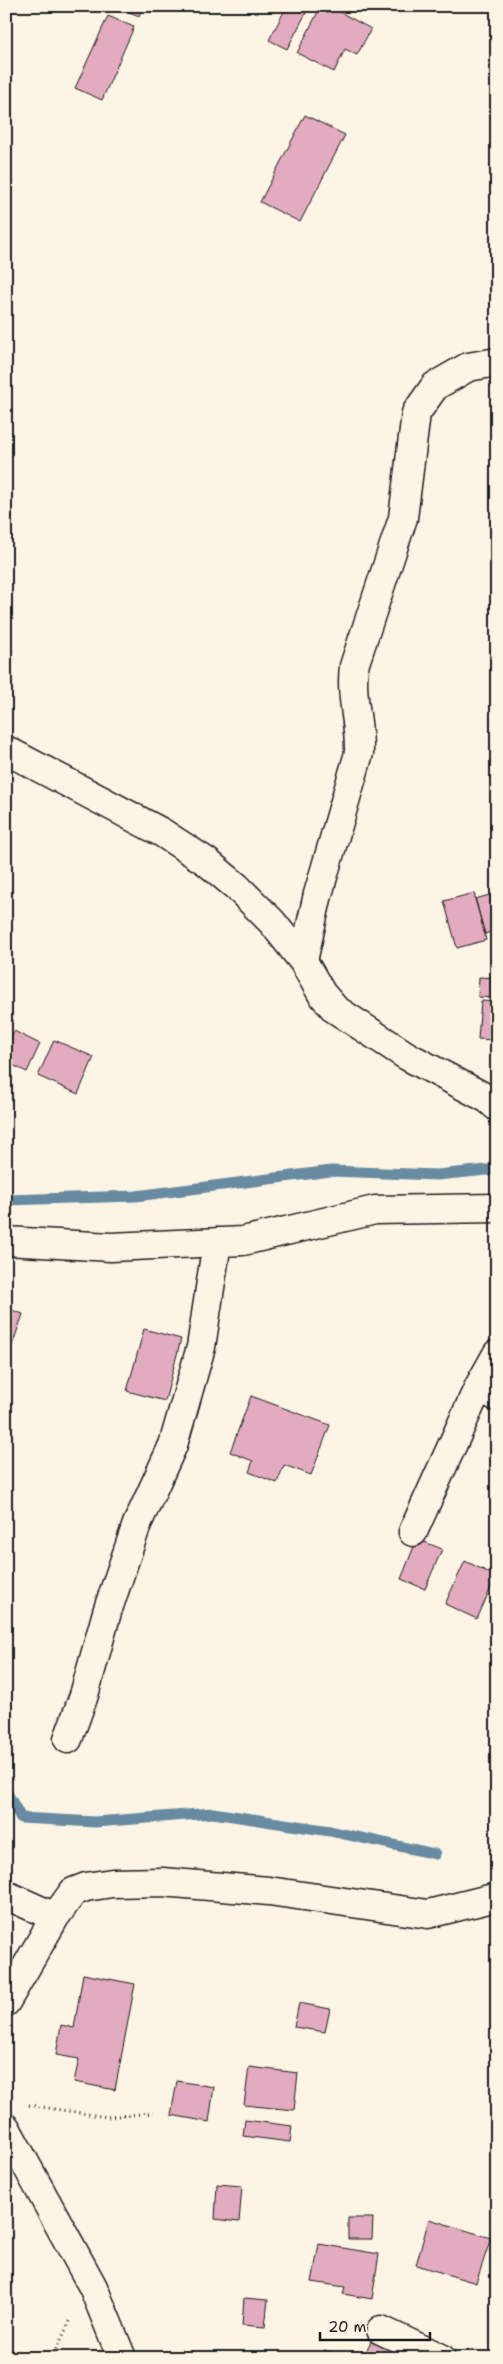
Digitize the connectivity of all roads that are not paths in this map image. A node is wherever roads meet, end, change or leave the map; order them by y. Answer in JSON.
{"nodes":[{"id":1,"x":497,"y":362,"type":"edge"},
{"id":2,"x":6,"y":750,"type":"edge"},
{"id":3,"x":303,"y":961,"type":"junction"},
{"id":4,"x":497,"y":1107,"type":"edge"},
{"id":5,"x":497,"y":1208,"type":"edge"},
{"id":6,"x":6,"y":1241,"type":"edge"},
{"id":7,"x":217,"y":1242,"type":"junction"},
{"id":8,"x":497,"y":1354,"type":"edge"},
{"id":9,"x":488,"y":1392,"type":"edge"},
{"id":10,"x":412,"y":1532,"type":"dead end"},
{"id":11,"x":68,"y":1739,"type":"dead end"},
{"id":12,"x":6,"y":1895,"type":"edge"},
{"id":13,"x":497,"y":1897,"type":"edge"},
{"id":14,"x":55,"y":1917,"type":"junction"},
{"id":15,"x":6,"y":2002,"type":"edge"},
{"id":16,"x":6,"y":2128,"type":"edge"},
{"id":17,"x":381,"y":2330,"type":"dead end"},
{"id":18,"x":122,"y":2358,"type":"edge"},
{"id":19,"x":441,"y":2358,"type":"edge"}],
"edges":[{"from":1,"to":3,"type":"street"},
{"from":2,"to":3,"type":"street"},
{"from":3,"to":4,"type":"street"},
{"from":5,"to":7,"type":"street"},
{"from":6,"to":7,"type":"street"},
{"from":7,"to":11,"type":"street"},
{"from":8,"to":9,"type":"street"},
{"from":9,"to":10,"type":"street"},
{"from":12,"to":14,"type":"street"},
{"from":13,"to":14,"type":"street"},
{"from":14,"to":15,"type":"street"},
{"from":16,"to":18,"type":"street"},
{"from":17,"to":19,"type":"street"}]}
